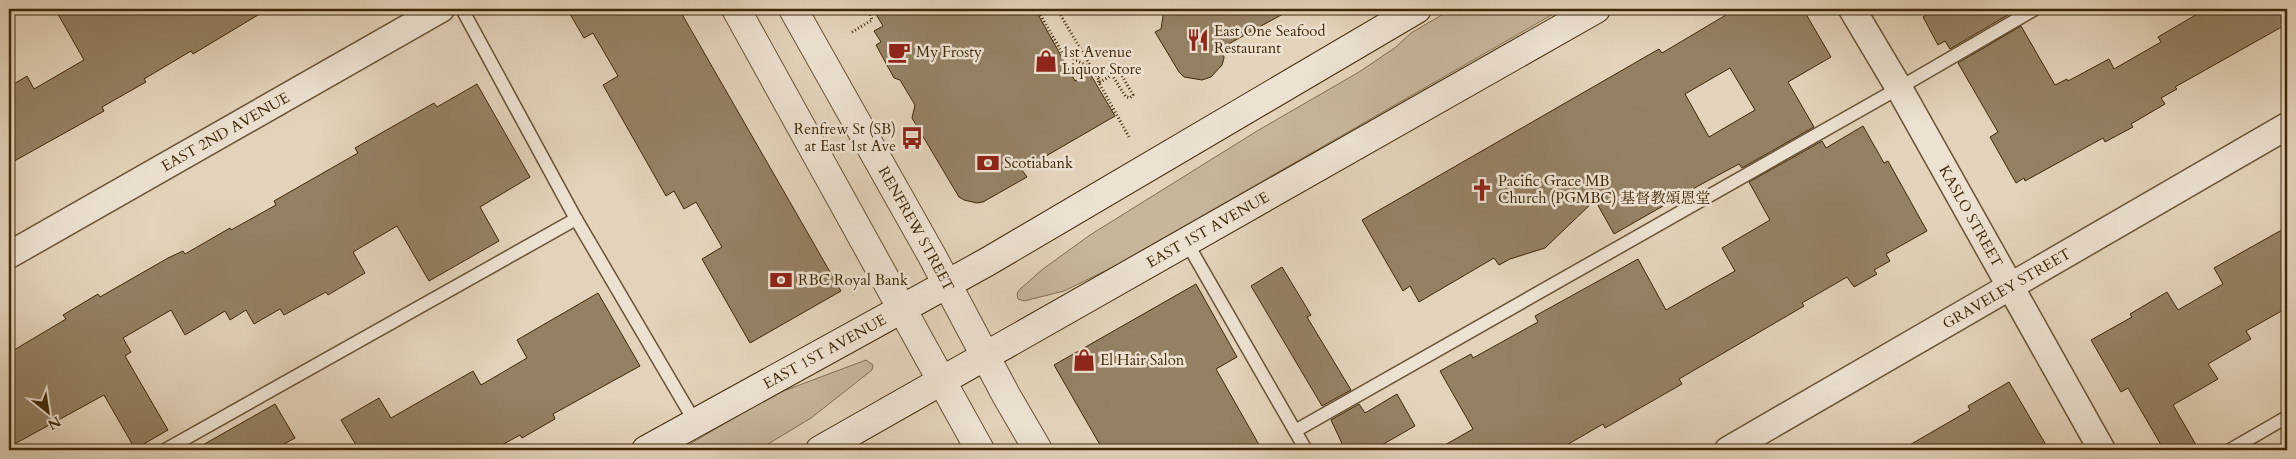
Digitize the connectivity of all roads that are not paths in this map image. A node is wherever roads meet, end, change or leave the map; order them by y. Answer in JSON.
{"nodes":[{"id":1,"x":442,"y":9,"type":"edge"},
{"id":2,"x":462,"y":9,"type":"edge"},
{"id":3,"x":736,"y":9,"type":"edge"},
{"id":4,"x":793,"y":9,"type":"edge"},
{"id":5,"x":1417,"y":9,"type":"edge"},
{"id":6,"x":1596,"y":9,"type":"edge"},
{"id":7,"x":1852,"y":9,"type":"edge"},
{"id":8,"x":2035,"y":9,"type":"edge"},
{"id":9,"x":1900,"y":88,"type":"junction"},
{"id":10,"x":2287,"y":126,"type":"edge"},
{"id":11,"x":576,"y":219,"type":"junction"},
{"id":12,"x":1187,"y":243,"type":"junction"},
{"id":13,"x":9,"y":255,"type":"edge"},
{"id":14,"x":947,"y":284,"type":"junction"},
{"id":15,"x":2010,"y":286,"type":"junction"},
{"id":16,"x":901,"y":309,"type":"junction"},
{"id":17,"x":985,"y":356,"type":"junction"},
{"id":18,"x":941,"y":381,"type":"junction"},
{"id":19,"x":2287,"y":417,"type":"edge"},
{"id":20,"x":695,"y":422,"type":"junction"},
{"id":21,"x":1295,"y":431,"type":"junction"},
{"id":22,"x":165,"y":450,"type":"edge"},
{"id":23,"x":646,"y":450,"type":"edge"},
{"id":24,"x":820,"y":450,"type":"edge"},
{"id":25,"x":980,"y":450,"type":"edge"},
{"id":26,"x":1038,"y":450,"type":"edge"},
{"id":27,"x":1306,"y":450,"type":"edge"},
{"id":28,"x":1728,"y":450,"type":"edge"},
{"id":29,"x":2102,"y":450,"type":"edge"},
{"id":30,"x":2230,"y":450,"type":"edge"}],
"edges":[{"from":1,"to":13,"type":"street","name":"EAST 2ND AVENUE"},
{"from":2,"to":11,"type":"lane"},
{"from":3,"to":16,"type":"main road"},
{"from":4,"to":14,"type":"main road","name":"RENFREW STREET"},
{"from":5,"to":14,"type":"main road","name":"EAST 1ST AVENUE"},
{"from":6,"to":12,"type":"main road","name":"EAST 1ST AVENUE"},
{"from":7,"to":9,"type":"street","name":"KASLO STREET"},
{"from":8,"to":9,"type":"lane"},
{"from":9,"to":15,"type":"street","name":"KASLO STREET"},
{"from":9,"to":21,"type":"lane"},
{"from":10,"to":15,"type":"street","name":"GRAVELEY STREET"},
{"from":11,"to":20,"type":"lane"},
{"from":11,"to":22,"type":"lane"},
{"from":12,"to":17,"type":"main road","name":"EAST 1ST AVENUE"},
{"from":12,"to":21,"type":"lane"},
{"from":14,"to":16,"type":"main road","name":"EAST 1ST AVENUE"},
{"from":14,"to":17,"type":"main road","name":"RENFREW STREET"},
{"from":15,"to":28,"type":"street","name":"GRAVELEY STREET"},
{"from":15,"to":29,"type":"street","name":"KASLO STREET"},
{"from":16,"to":18,"type":"main road"},
{"from":16,"to":20,"type":"main road","name":"EAST 1ST AVENUE"},
{"from":17,"to":18,"type":"main road","name":"EAST 1ST AVENUE"},
{"from":17,"to":26,"type":"main road","name":"RENFREW STREET"},
{"from":18,"to":24,"type":"main road","name":"EAST 1ST AVENUE"},
{"from":18,"to":25,"type":"main road"},
{"from":19,"to":30,"type":"lane"},
{"from":20,"to":23,"type":"main road","name":"EAST 1ST AVENUE"},
{"from":21,"to":27,"type":"lane"}]}
